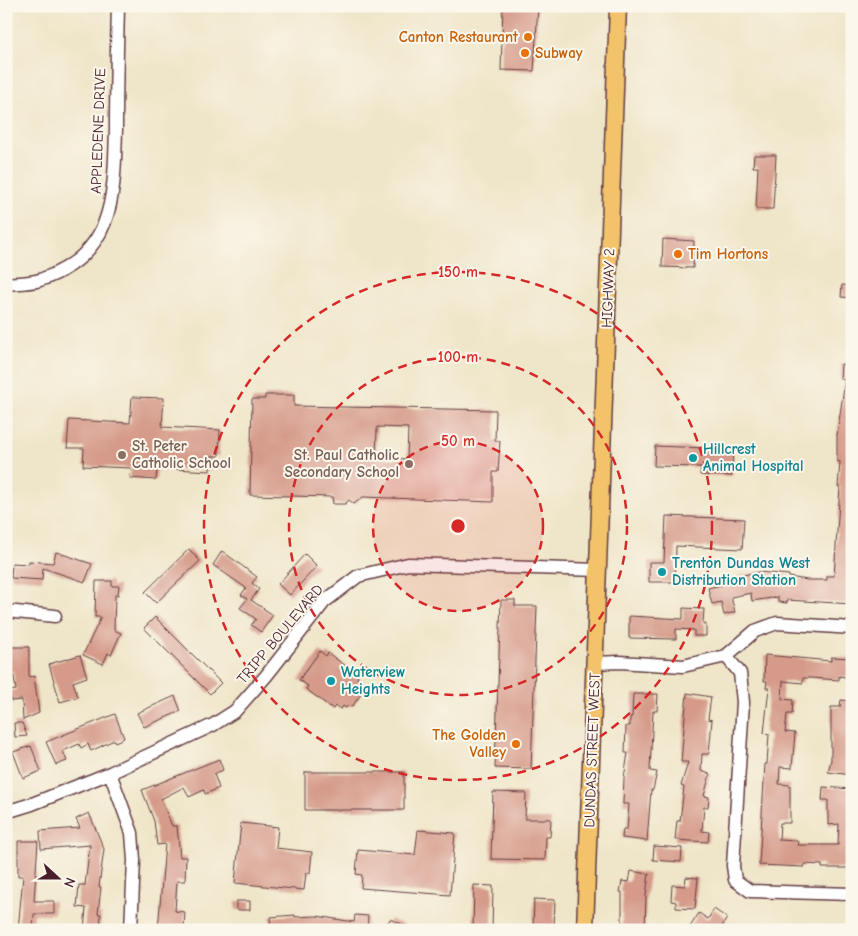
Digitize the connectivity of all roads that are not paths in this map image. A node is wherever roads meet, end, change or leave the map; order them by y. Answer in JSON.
{"nodes":[{"id":1,"x":118,"y":6,"type":"edge"},
{"id":2,"x":618,"y":6,"type":"edge"},
{"id":3,"x":6,"y":284,"type":"edge"},
{"id":4,"x":599,"y":570,"type":"junction"},
{"id":5,"x":6,"y":611,"type":"edge"},
{"id":6,"x":55,"y":616,"type":"dead end"},
{"id":7,"x":852,"y":628,"type":"edge"},
{"id":8,"x":726,"y":656,"type":"junction"},
{"id":9,"x":596,"y":663,"type":"junction"},
{"id":10,"x":110,"y":772,"type":"junction"},
{"id":11,"x":6,"y":812,"type":"edge"},
{"id":12,"x":852,"y":894,"type":"edge"},
{"id":13,"x":131,"y":930,"type":"edge"},
{"id":14,"x":585,"y":930,"type":"edge"}],
"edges":[{"from":1,"to":3,"type":"street","name":"APPLEDENE DRIVE"},
{"from":2,"to":4,"type":"main road","name":"HIGHWAY 2"},
{"from":4,"to":9,"type":"main road","name":"DUNDAS STREET WEST"},
{"from":4,"to":10,"type":"street","name":"TRIPP BOULEVARD"},
{"from":5,"to":6,"type":"street"},
{"from":7,"to":8,"type":"street"},
{"from":8,"to":9,"type":"street"},
{"from":8,"to":12,"type":"street"},
{"from":9,"to":14,"type":"main road","name":"DUNDAS STREET WEST"},
{"from":10,"to":11,"type":"street","name":"TRIPP BOULEVARD"},
{"from":10,"to":13,"type":"street"}]}
